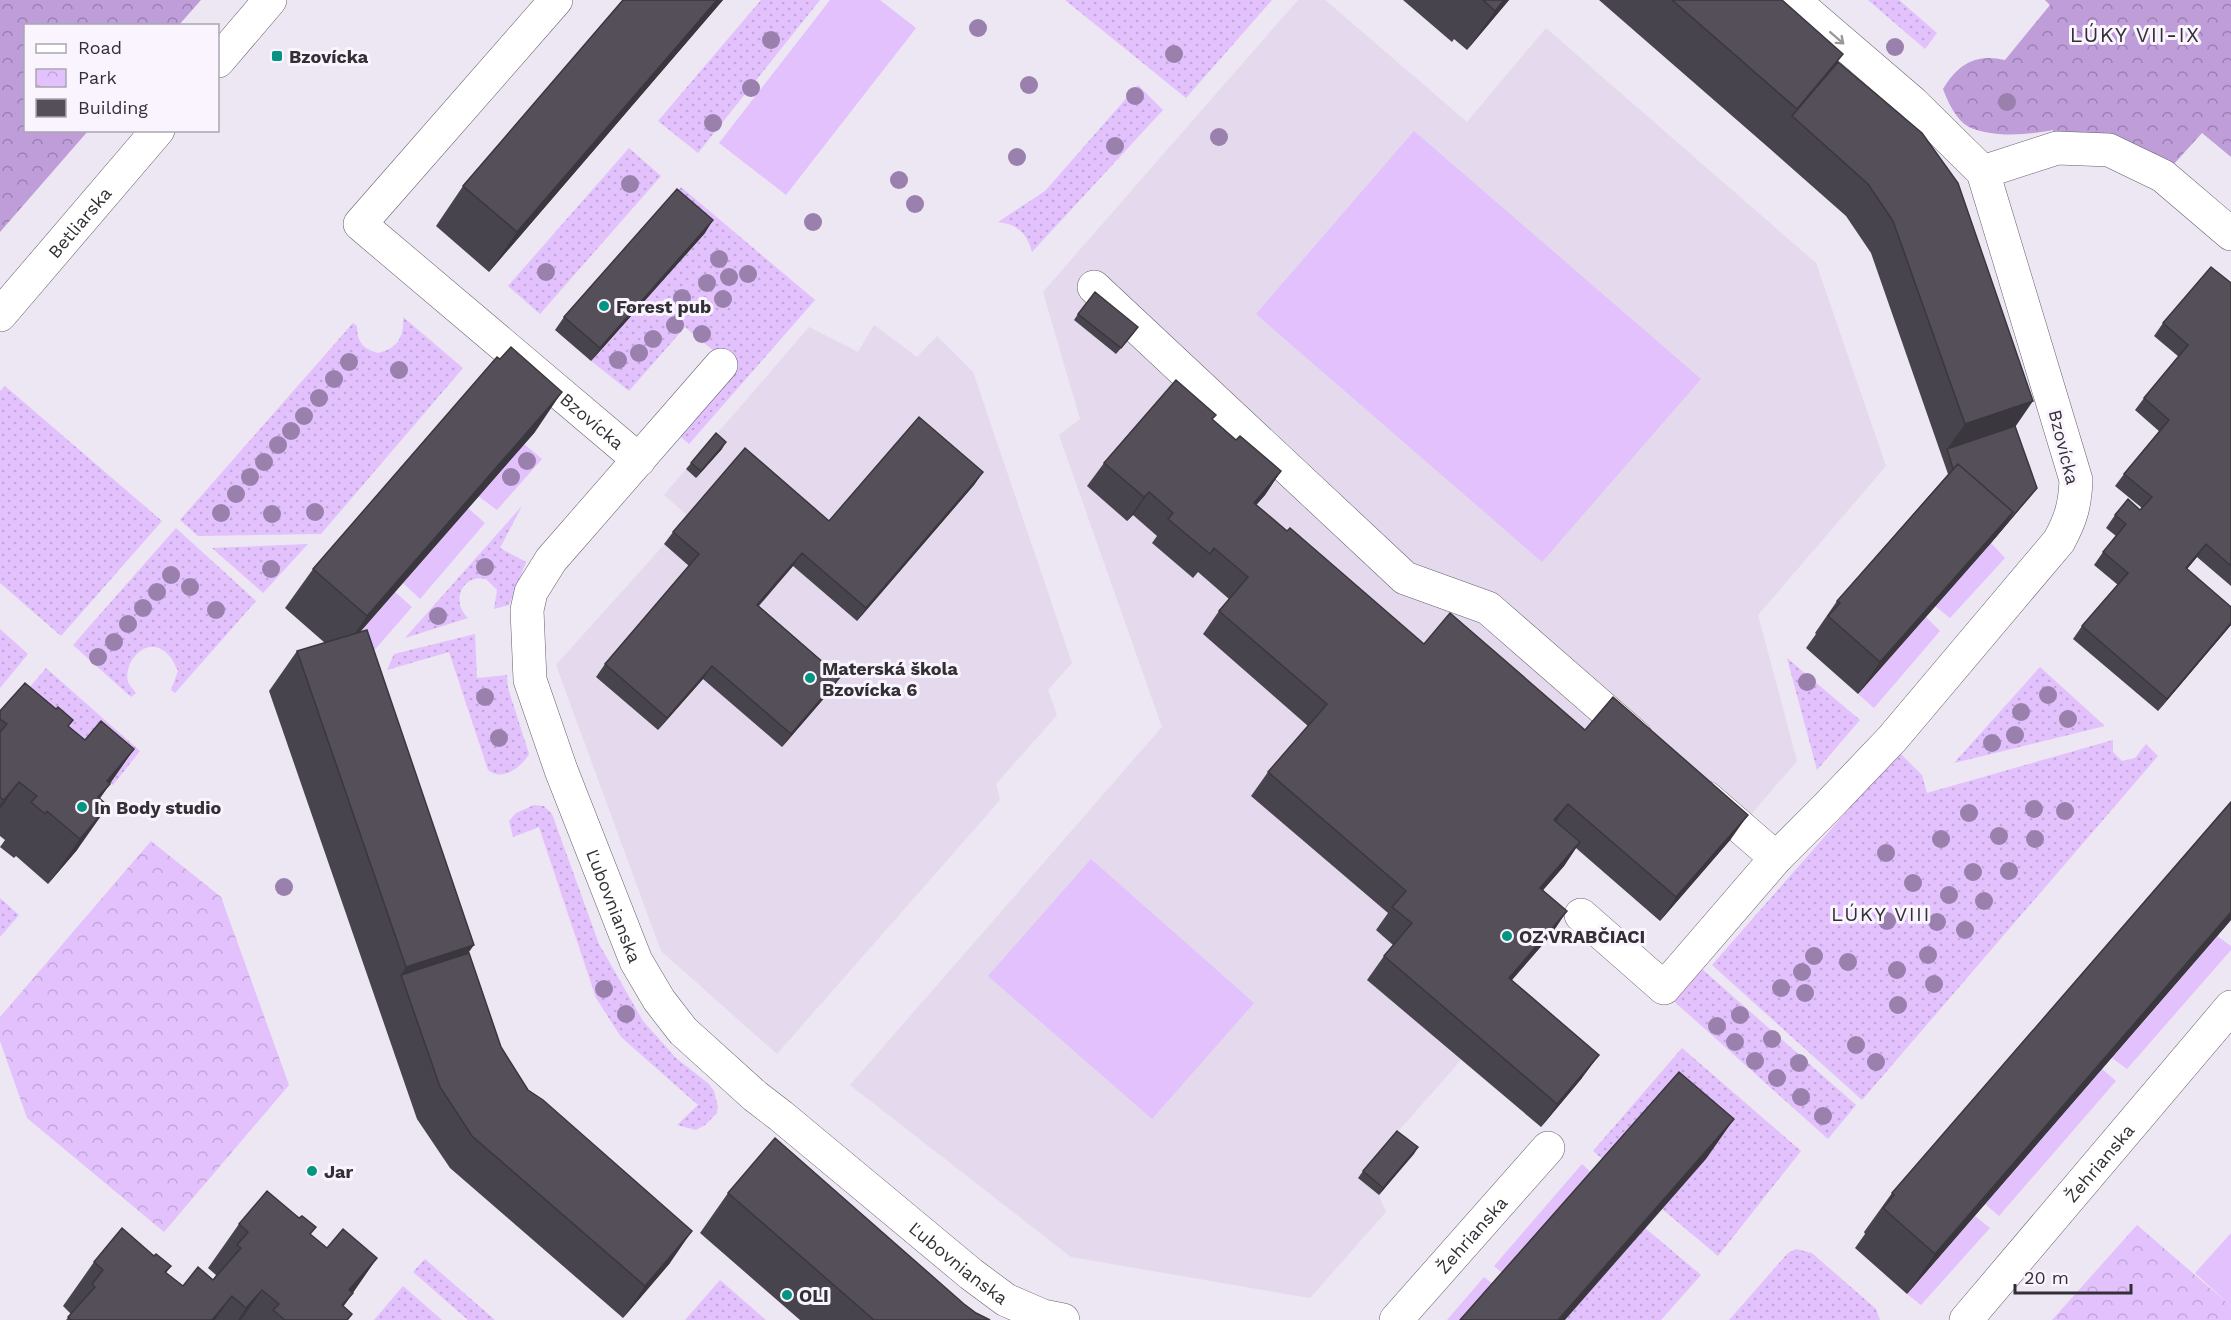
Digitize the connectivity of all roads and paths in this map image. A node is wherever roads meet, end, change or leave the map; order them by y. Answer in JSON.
{"nodes":[{"id":1,"x":270,"y":0,"type":"edge"},
{"id":2,"x":556,"y":0,"type":"edge"},
{"id":3,"x":1793,"y":0,"type":"edge"},
{"id":4,"x":219,"y":60,"type":"edge"},
{"id":5,"x":156,"y":132,"type":"edge"},
{"id":6,"x":1983,"y":172,"type":"junction"},
{"id":7,"x":2231,"y":234,"type":"edge"},
{"id":8,"x":1094,"y":287,"type":"dead end"},
{"id":9,"x":0,"y":315,"type":"edge"},
{"id":10,"x":721,"y":365,"type":"dead end"},
{"id":11,"x":639,"y":460,"type":"junction"},
{"id":12,"x":1657,"y":755,"type":"edge"},
{"id":13,"x":1684,"y":778,"type":"edge"},
{"id":14,"x":1776,"y":858,"type":"junction"},
{"id":15,"x":1581,"y":915,"type":"dead end"},
{"id":16,"x":2231,"y":1007,"type":"edge"},
{"id":17,"x":1548,"y":1148,"type":"dead end"},
{"id":18,"x":1063,"y":1320,"type":"edge"},
{"id":19,"x":1396,"y":1320,"type":"edge"},
{"id":20,"x":1966,"y":1320,"type":"edge"}],
"edges":[{"from":1,"to":4,"type":"street"},
{"from":2,"to":11,"type":"street","name":"Bzovícka"},
{"from":3,"to":6,"type":"street","name":"Bzovícka","one_way":true},
{"from":5,"to":9,"type":"street","name":"Betliarska"},
{"from":6,"to":7,"type":"street"},
{"from":6,"to":14,"type":"street","name":"Bzovícka"},
{"from":8,"to":12,"type":"street"},
{"from":10,"to":11,"type":"street","name":"Ľubovnianska"},
{"from":11,"to":18,"type":"street","name":"Ľubovnianska"},
{"from":13,"to":14,"type":"street"},
{"from":14,"to":15,"type":"street","name":"Bzovícka"},
{"from":16,"to":20,"type":"street","name":"Žehrianska"},
{"from":17,"to":19,"type":"street","name":"Žehrianska"}]}
